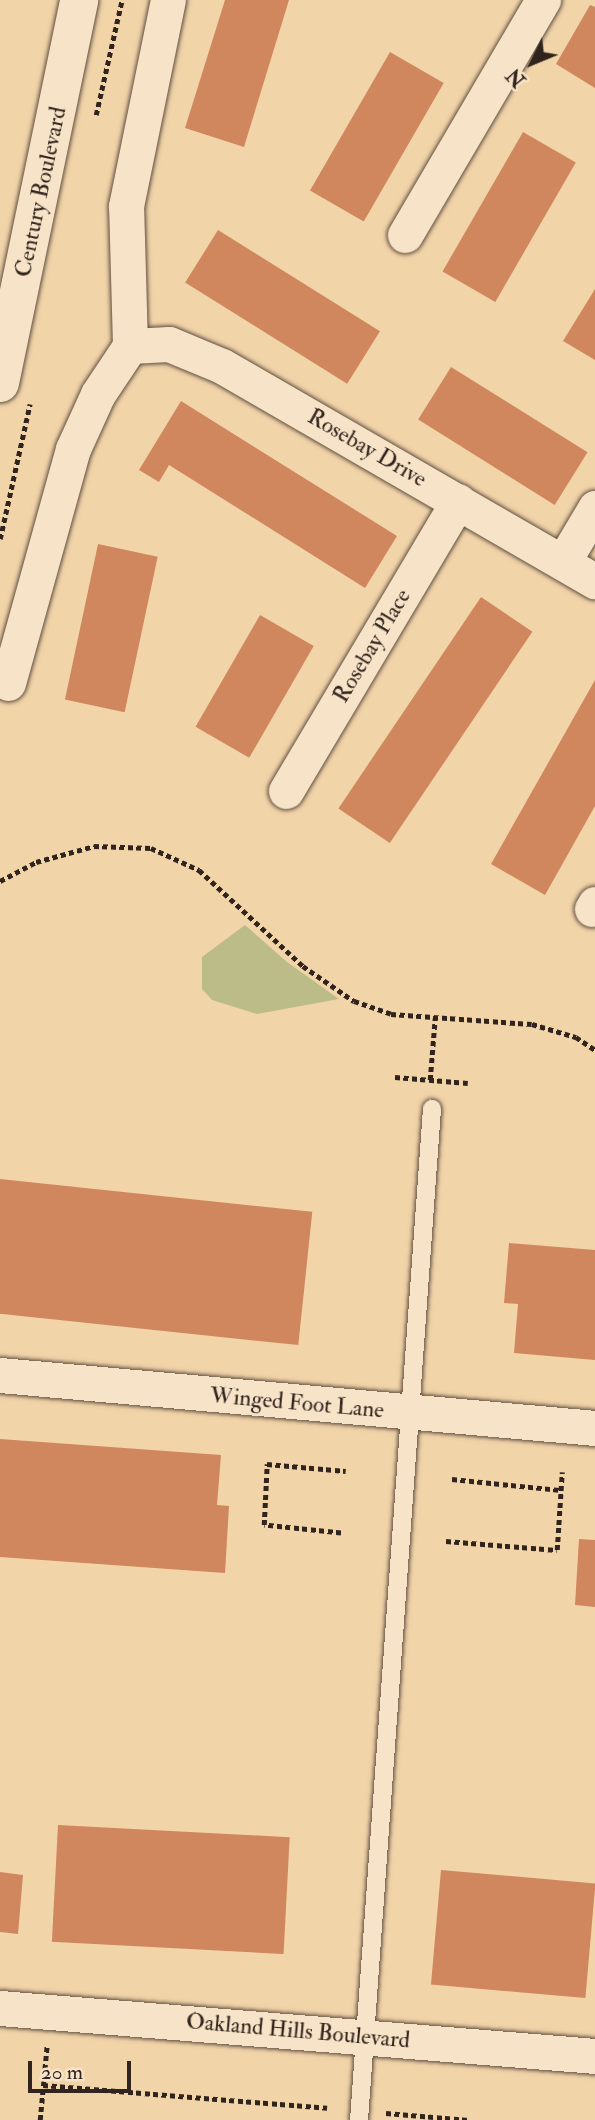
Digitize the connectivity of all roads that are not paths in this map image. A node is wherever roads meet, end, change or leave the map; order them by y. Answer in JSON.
{"nodes":[{"id":1,"x":79,"y":0,"type":"edge"},
{"id":2,"x":168,"y":0,"type":"edge"},
{"id":3,"x":543,"y":0,"type":"edge"},
{"id":4,"x":405,"y":235,"type":"dead end"},
{"id":5,"x":130,"y":346,"type":"junction"},
{"id":6,"x":0,"y":383,"type":"edge"},
{"id":7,"x":458,"y":501,"type":"junction"},
{"id":8,"x":595,"y":508,"type":"edge"},
{"id":9,"x":563,"y":562,"type":"junction"},
{"id":10,"x":595,"y":581,"type":"edge"},
{"id":11,"x":8,"y":683,"type":"dead end"},
{"id":12,"x":286,"y":791,"type":"dead end"},
{"id":13,"x":432,"y":1109,"type":"dead end"},
{"id":14,"x":0,"y":1375,"type":"edge"},
{"id":15,"x":409,"y":1414,"type":"junction"},
{"id":16,"x":595,"y":1428,"type":"edge"},
{"id":17,"x":0,"y":2008,"type":"edge"},
{"id":18,"x":365,"y":2035,"type":"junction"},
{"id":19,"x":595,"y":2056,"type":"edge"},
{"id":20,"x":359,"y":2120,"type":"edge"}],
"edges":[{"from":1,"to":6,"type":"street","name":"Century Boulevard"},
{"from":2,"to":5,"type":"street"},
{"from":3,"to":4,"type":"street"},
{"from":5,"to":7,"type":"street","name":"Rosebay Drive"},
{"from":5,"to":11,"type":"street"},
{"from":7,"to":9,"type":"street","name":"Rosebay Drive"},
{"from":7,"to":12,"type":"street","name":"Rosebay Place"},
{"from":8,"to":9,"type":"street"},
{"from":9,"to":10,"type":"street","name":"Rosebay Drive"},
{"from":13,"to":15,"type":"lane"},
{"from":14,"to":15,"type":"street","name":"Winged Foot Lane"},
{"from":15,"to":16,"type":"street","name":"Winged Foot Lane"},
{"from":15,"to":18,"type":"lane"},
{"from":17,"to":18,"type":"street","name":"Oakland Hills Boulevard"},
{"from":18,"to":19,"type":"street","name":"Oakland Hills Boulevard"},
{"from":18,"to":20,"type":"lane"}]}
